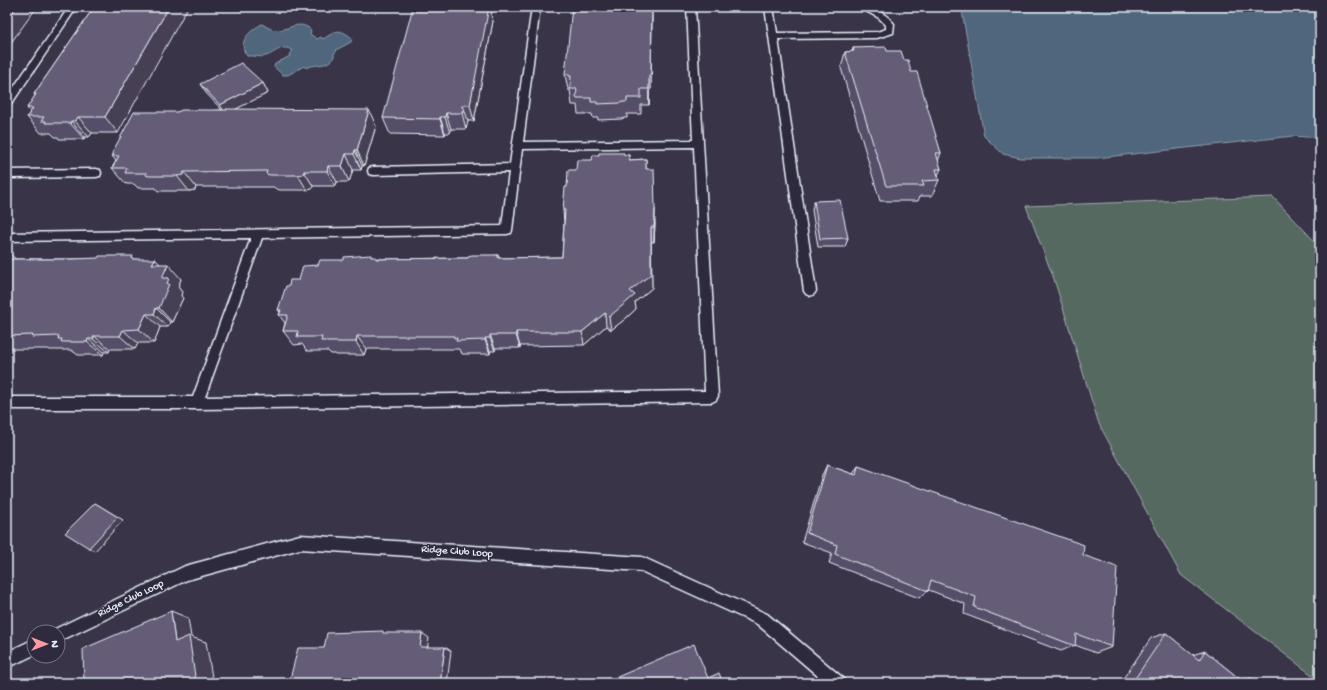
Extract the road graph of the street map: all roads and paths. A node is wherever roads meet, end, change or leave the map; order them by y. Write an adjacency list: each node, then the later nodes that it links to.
1 (73, 7): 7 (lane)
2 (536, 7): 9 (lane)
3 (691, 7): 8 (lane)
4 (769, 7): 6 (lane)
5 (862, 7): 6 (lane)
6 (773, 36): 16 (lane)
7 (7, 104)
8 (698, 143): 9 (lane); 18 (lane)
9 (518, 146): 10 (lane)
10 (515, 168): 11 (lane); 14 (lane)
11 (373, 171)
12 (96, 172): 13 (lane)
13 (7, 174)
14 (258, 233): 15 (lane); 18 (lane)
15 (7, 237)
16 (810, 291)
17 (7, 403): 18 (lane)
18 (197, 403)
19 (66, 631): 22 (lane, Ridge Club Loop)
20 (26, 650): 21 (lane)
21 (7, 660)
22 (838, 683)

